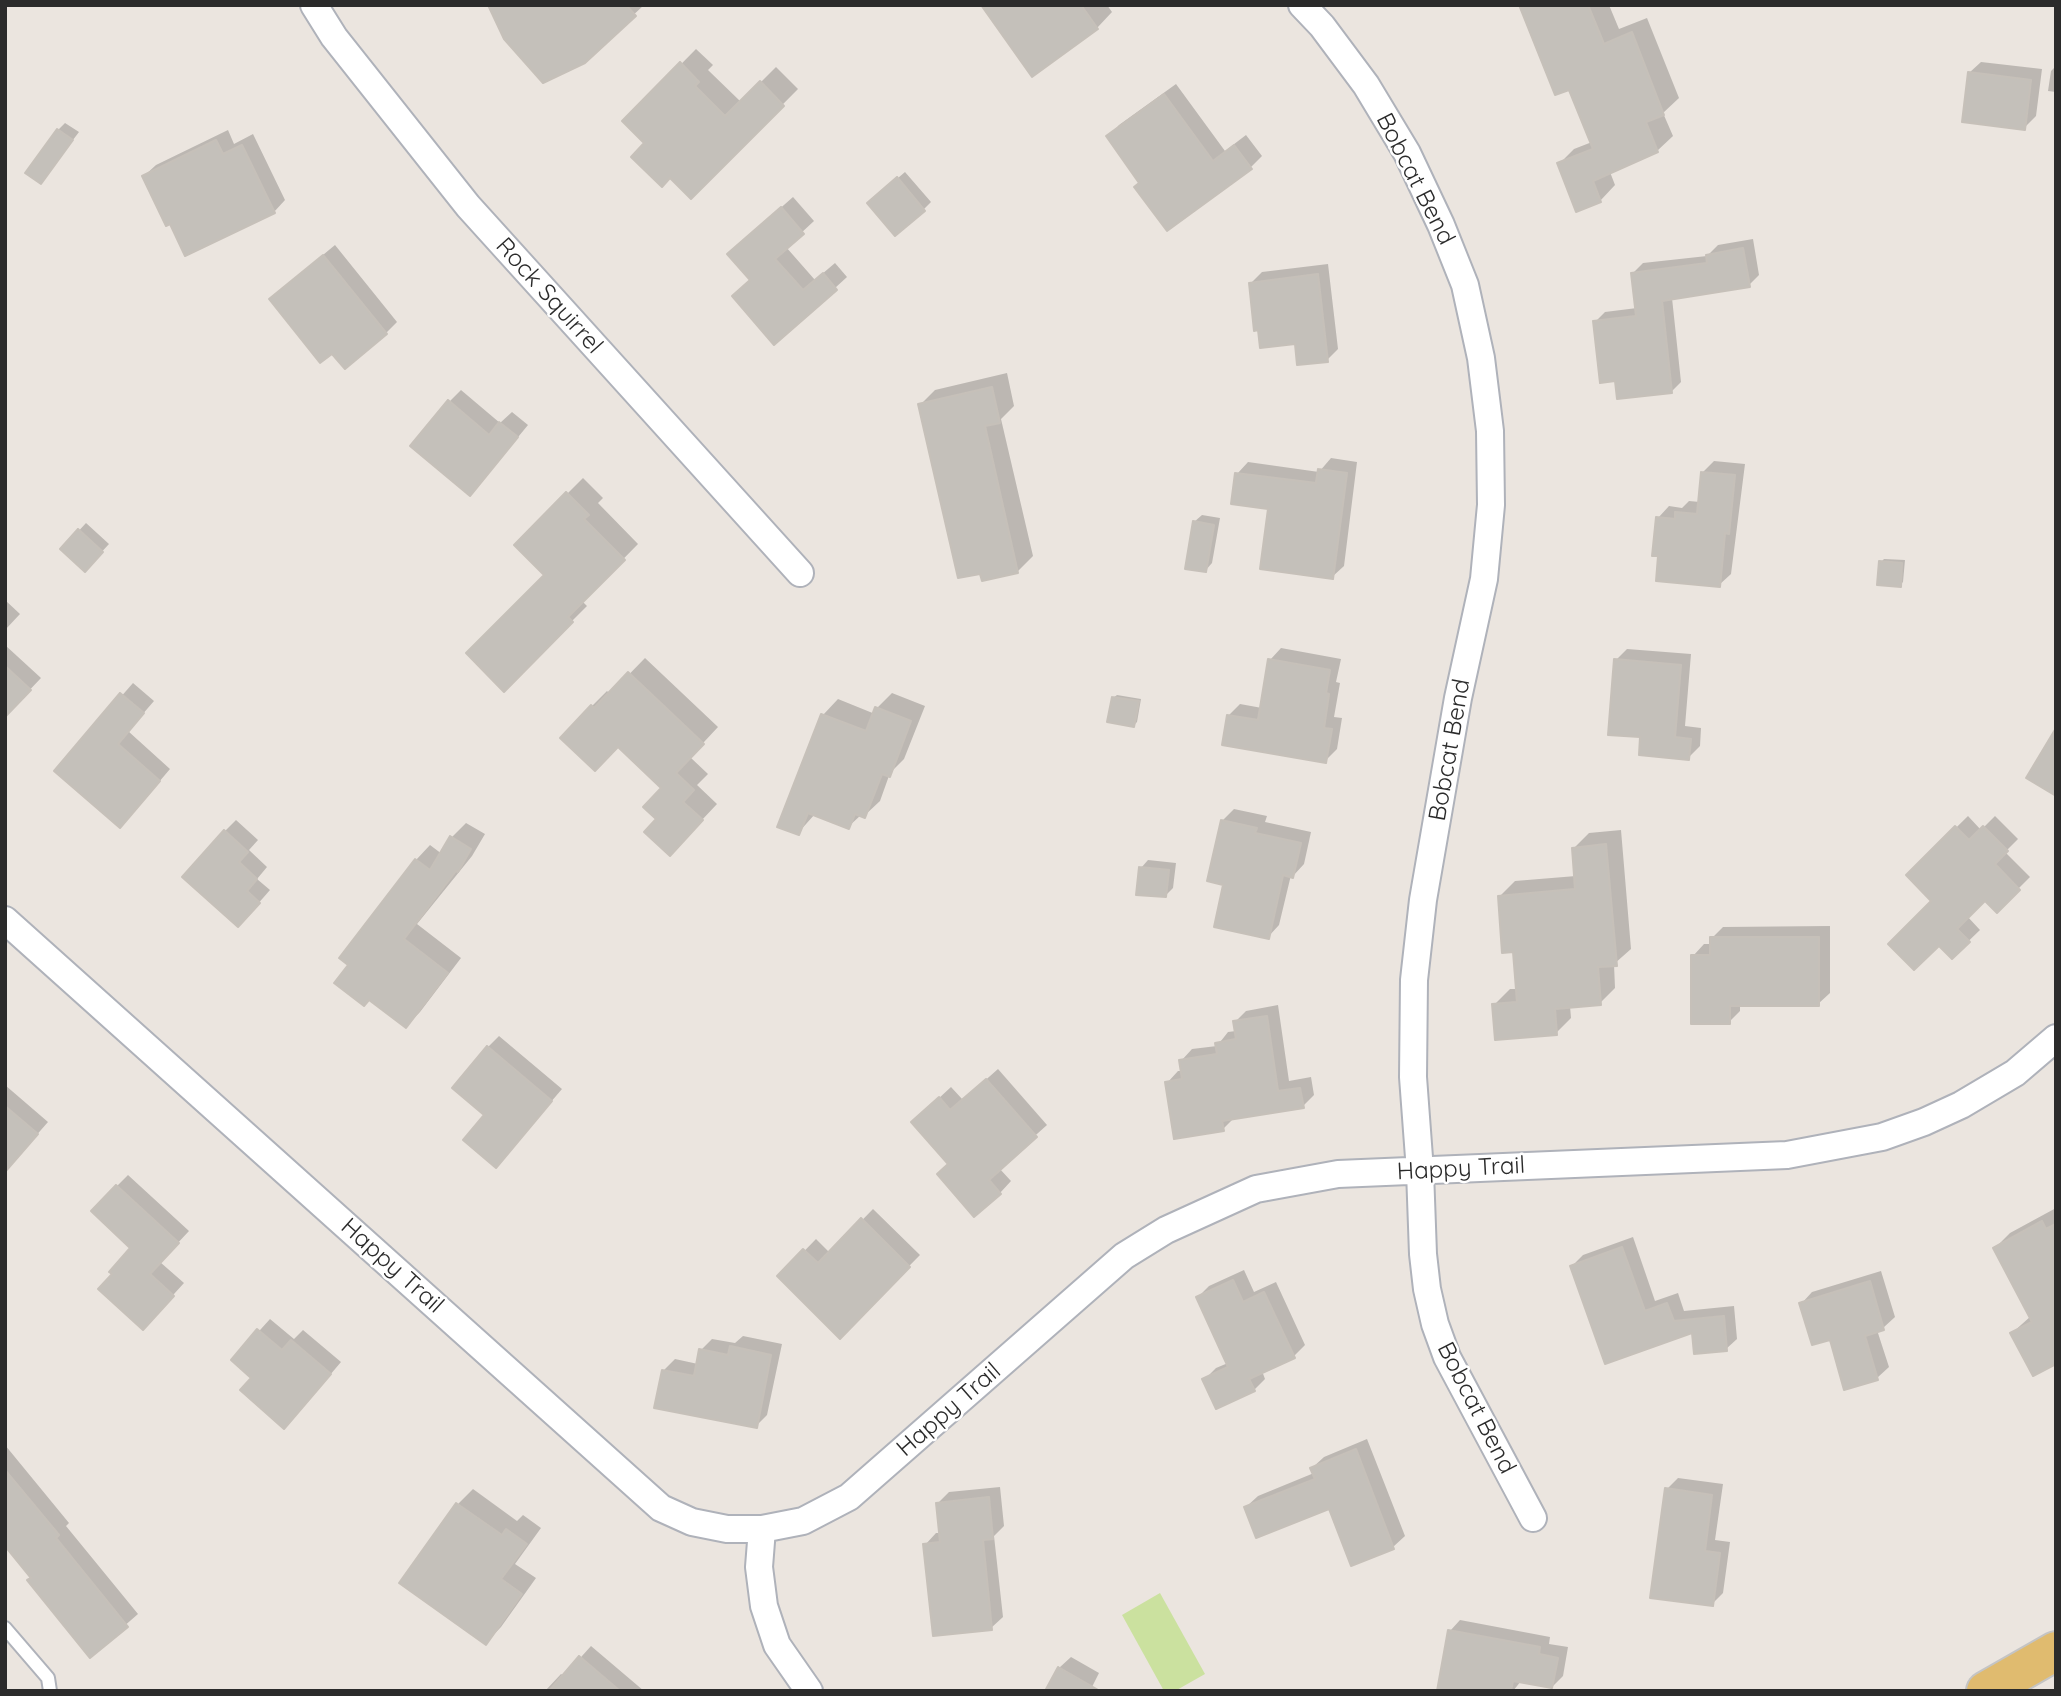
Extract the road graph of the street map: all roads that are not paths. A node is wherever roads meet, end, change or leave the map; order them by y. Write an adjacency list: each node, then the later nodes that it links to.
1 (314, 5): 3 (street, Rock Squirrel)
2 (1302, 5): 6 (street, Bobcat Bend)
3 (800, 573)
4 (5, 920): 8 (street, Happy Trail)
5 (2056, 1038): 6 (street, Happy Trail)
6 (1420, 1171): 7 (street, Bobcat Bend); 8 (street, Happy Trail)
7 (1533, 1518)
8 (762, 1529): 12 (street)
9 (5, 1628): 11 (lane)
10 (2056, 1651): 13 (main road)
11 (50, 1691)
12 (809, 1691)
13 (1986, 1691)

